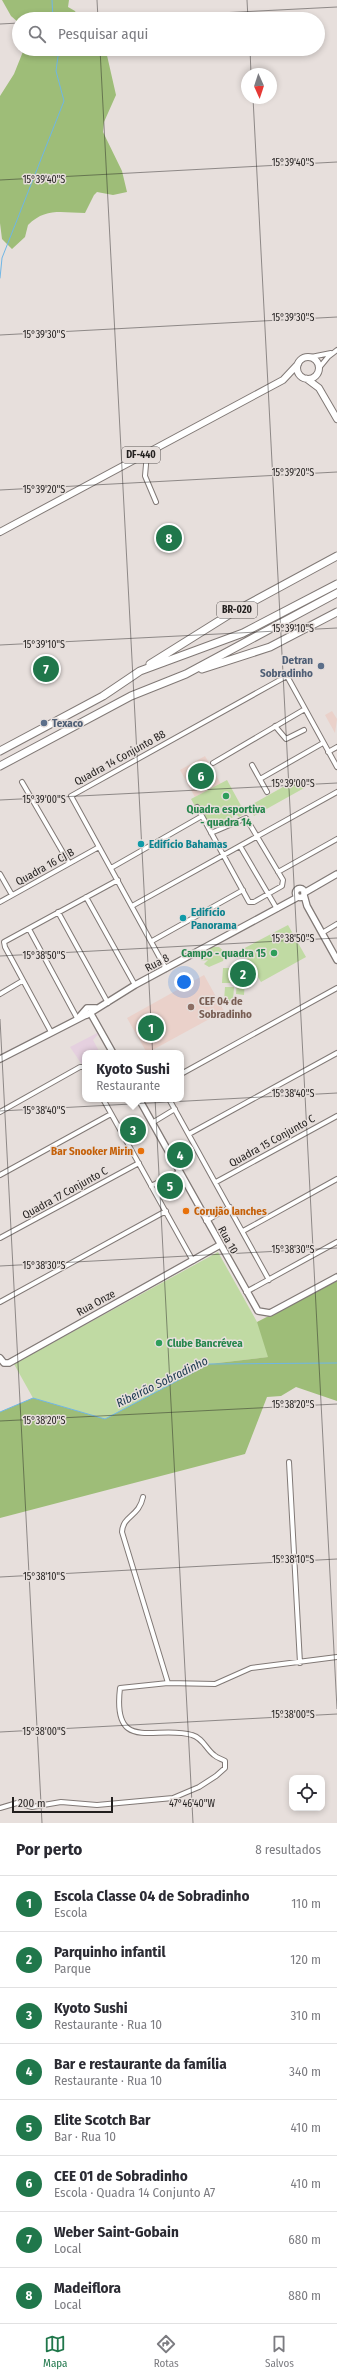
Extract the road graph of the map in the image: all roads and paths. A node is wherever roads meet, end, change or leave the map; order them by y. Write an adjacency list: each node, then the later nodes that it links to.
1 (337, 350): 2 (street, DF-440)
2 (332, 353): 3 (street, DF-440); 5 (street, DF-440)
3 (311, 357): 4 (main road, DF-440); 5 (main road)
4 (298, 364): 6 (main road); 7 (main road, DF-440)
5 (318, 371): 6 (main road, DF-440); 8 (main road)
6 (306, 378): 7 (main road, DF-440); 8 (main road)
7 (283, 380): 10 (main road, DF-440)
8 (319, 388): 9 (main road)
9 (337, 418)
10 (147, 452): 11 (street); 12 (main road, DF-440)
11 (156, 502)
12 (0, 532)
13 (337, 556): 17 (highway, BR-020)
14 (337, 584): 17 (highway, BR-020)
15 (337, 593): 18 (highway, BR-020)
16 (337, 612): 18 (highway, BR-020)
17 (140, 671): 24 (highway, BR-020)
18 (186, 674): 28 (highway, BR-020)
19 (304, 709): 20 (street); 22 (street); 40 (street, Quadra 14 Conjunto B8)
20 (275, 726): 21 (street); 26 (street)
21 (304, 730)
22 (324, 743): 25 (street); 30 (street)
23 (337, 747): 25 (street)
24 (0, 751)
25 (328, 752): 29 (street)
26 (213, 763)
27 (252, 765): 30 (street)
28 (0, 766)
29 (337, 767)
30 (260, 779): 32 (street)
31 (22, 782): 42 (street)
32 (267, 792)
33 (337, 792): 37 (street)
34 (197, 807): 35 (street)
35 (202, 816): 36 (street); 43 (street)
36 (211, 833): 37 (street); 41 (street)
37 (258, 836): 39 (street); 44 (street)
38 (337, 839): 44 (street)
39 (240, 846): 41 (street); 49 (street)
40 (99, 847): 42 (street, Quadra 16 CJ B); 43 (street)
41 (223, 854): 48 (street); 54 (street)
42 (69, 863): 51 (street, Quadra 16 CJ B)
43 (111, 868): 47 (street)
44 (278, 872): 49 (street)
45 (0, 874): 51 (street)
46 (337, 874): 50 (street)
47 (118, 880): 52 (street); 54 (street)
48 (243, 890): 49 (street); 60 (street)
49 (268, 894): 55 (street)
50 (300, 894): 55 (street, Rua 8); 59 (street)
51 (12, 895): 53 (street, Quadra 16 CJ B)
52 (86, 897): 56 (street); 64 (street)
53 (0, 902)
54 (132, 906): 60 (street)
55 (277, 909): 62 (street, Rua 8)
56 (58, 912): 58 (street); 67 (street)
57 (337, 924): 59 (street)
58 (29, 929): 63 (street); 69 (street)
59 (322, 933): 61 (street)
60 (152, 941): 62 (street)
61 (337, 960)
62 (166, 969): 64 (street, Rua 8)
63 (22, 981): 66 (street); 70 (street)
64 (135, 985): 67 (street, Rua 8)
65 (337, 988): 75 (street)
66 (0, 994)
67 (108, 1003): 68 (street, Rua 8)
68 (88, 1012): 69 (street, Rua 8); 71 (street)
69 (78, 1017): 70 (street, Rua 8)
70 (51, 1032): 73 (street, Rua 8)
71 (111, 1050)
72 (337, 1053): 84 (street)
73 (0, 1060)
74 (82, 1067): 80 (street)
75 (184, 1072)
76 (105, 1102): 81 (street)
77 (141, 1102): 83 (street, Rua 10)
78 (171, 1102): 79 (street)
79 (175, 1109): 83 (street); 84 (street)
80 (0, 1112)
81 (111, 1114): 85 (street); 87 (street)
82 (337, 1116): 89 (street, Quadra 15 Conjunto C)
83 (152, 1123): 86 (street, Rua 10)
84 (189, 1134): 89 (street)
85 (139, 1162): 90 (street); 95 (street, Quadra 17 Conjunto C)
86 (179, 1172): 90 (street); 93 (street, Rua 10)
87 (0, 1175)
88 (337, 1179): 94 (street)
89 (216, 1182): 91 (street)
90 (151, 1186): 92 (street)
91 (230, 1207): 93 (street); 94 (street)
92 (166, 1211): 98 (street); 102 (street)
93 (206, 1220): 97 (street, Rua 10)
94 (243, 1231): 100 (street)
95 (0, 1238)
96 (337, 1242): 100 (street)
97 (220, 1245): 98 (street, Rua Onze); 101 (street, Rua 10)
98 (193, 1261): 103 (street, Rua Onze)
99 (337, 1276): 101 (street, Rua 10)
100 (269, 1280): 101 (street)
101 (246, 1292)
102 (0, 1302)
103 (0, 1358)
104 (289, 1462): 107 (street)
105 (143, 1497): 108 (street)
106 (337, 1657): 107 (street)
107 (300, 1663): 108 (street)
108 (168, 1684): 109 (street)
109 (0, 1808)

